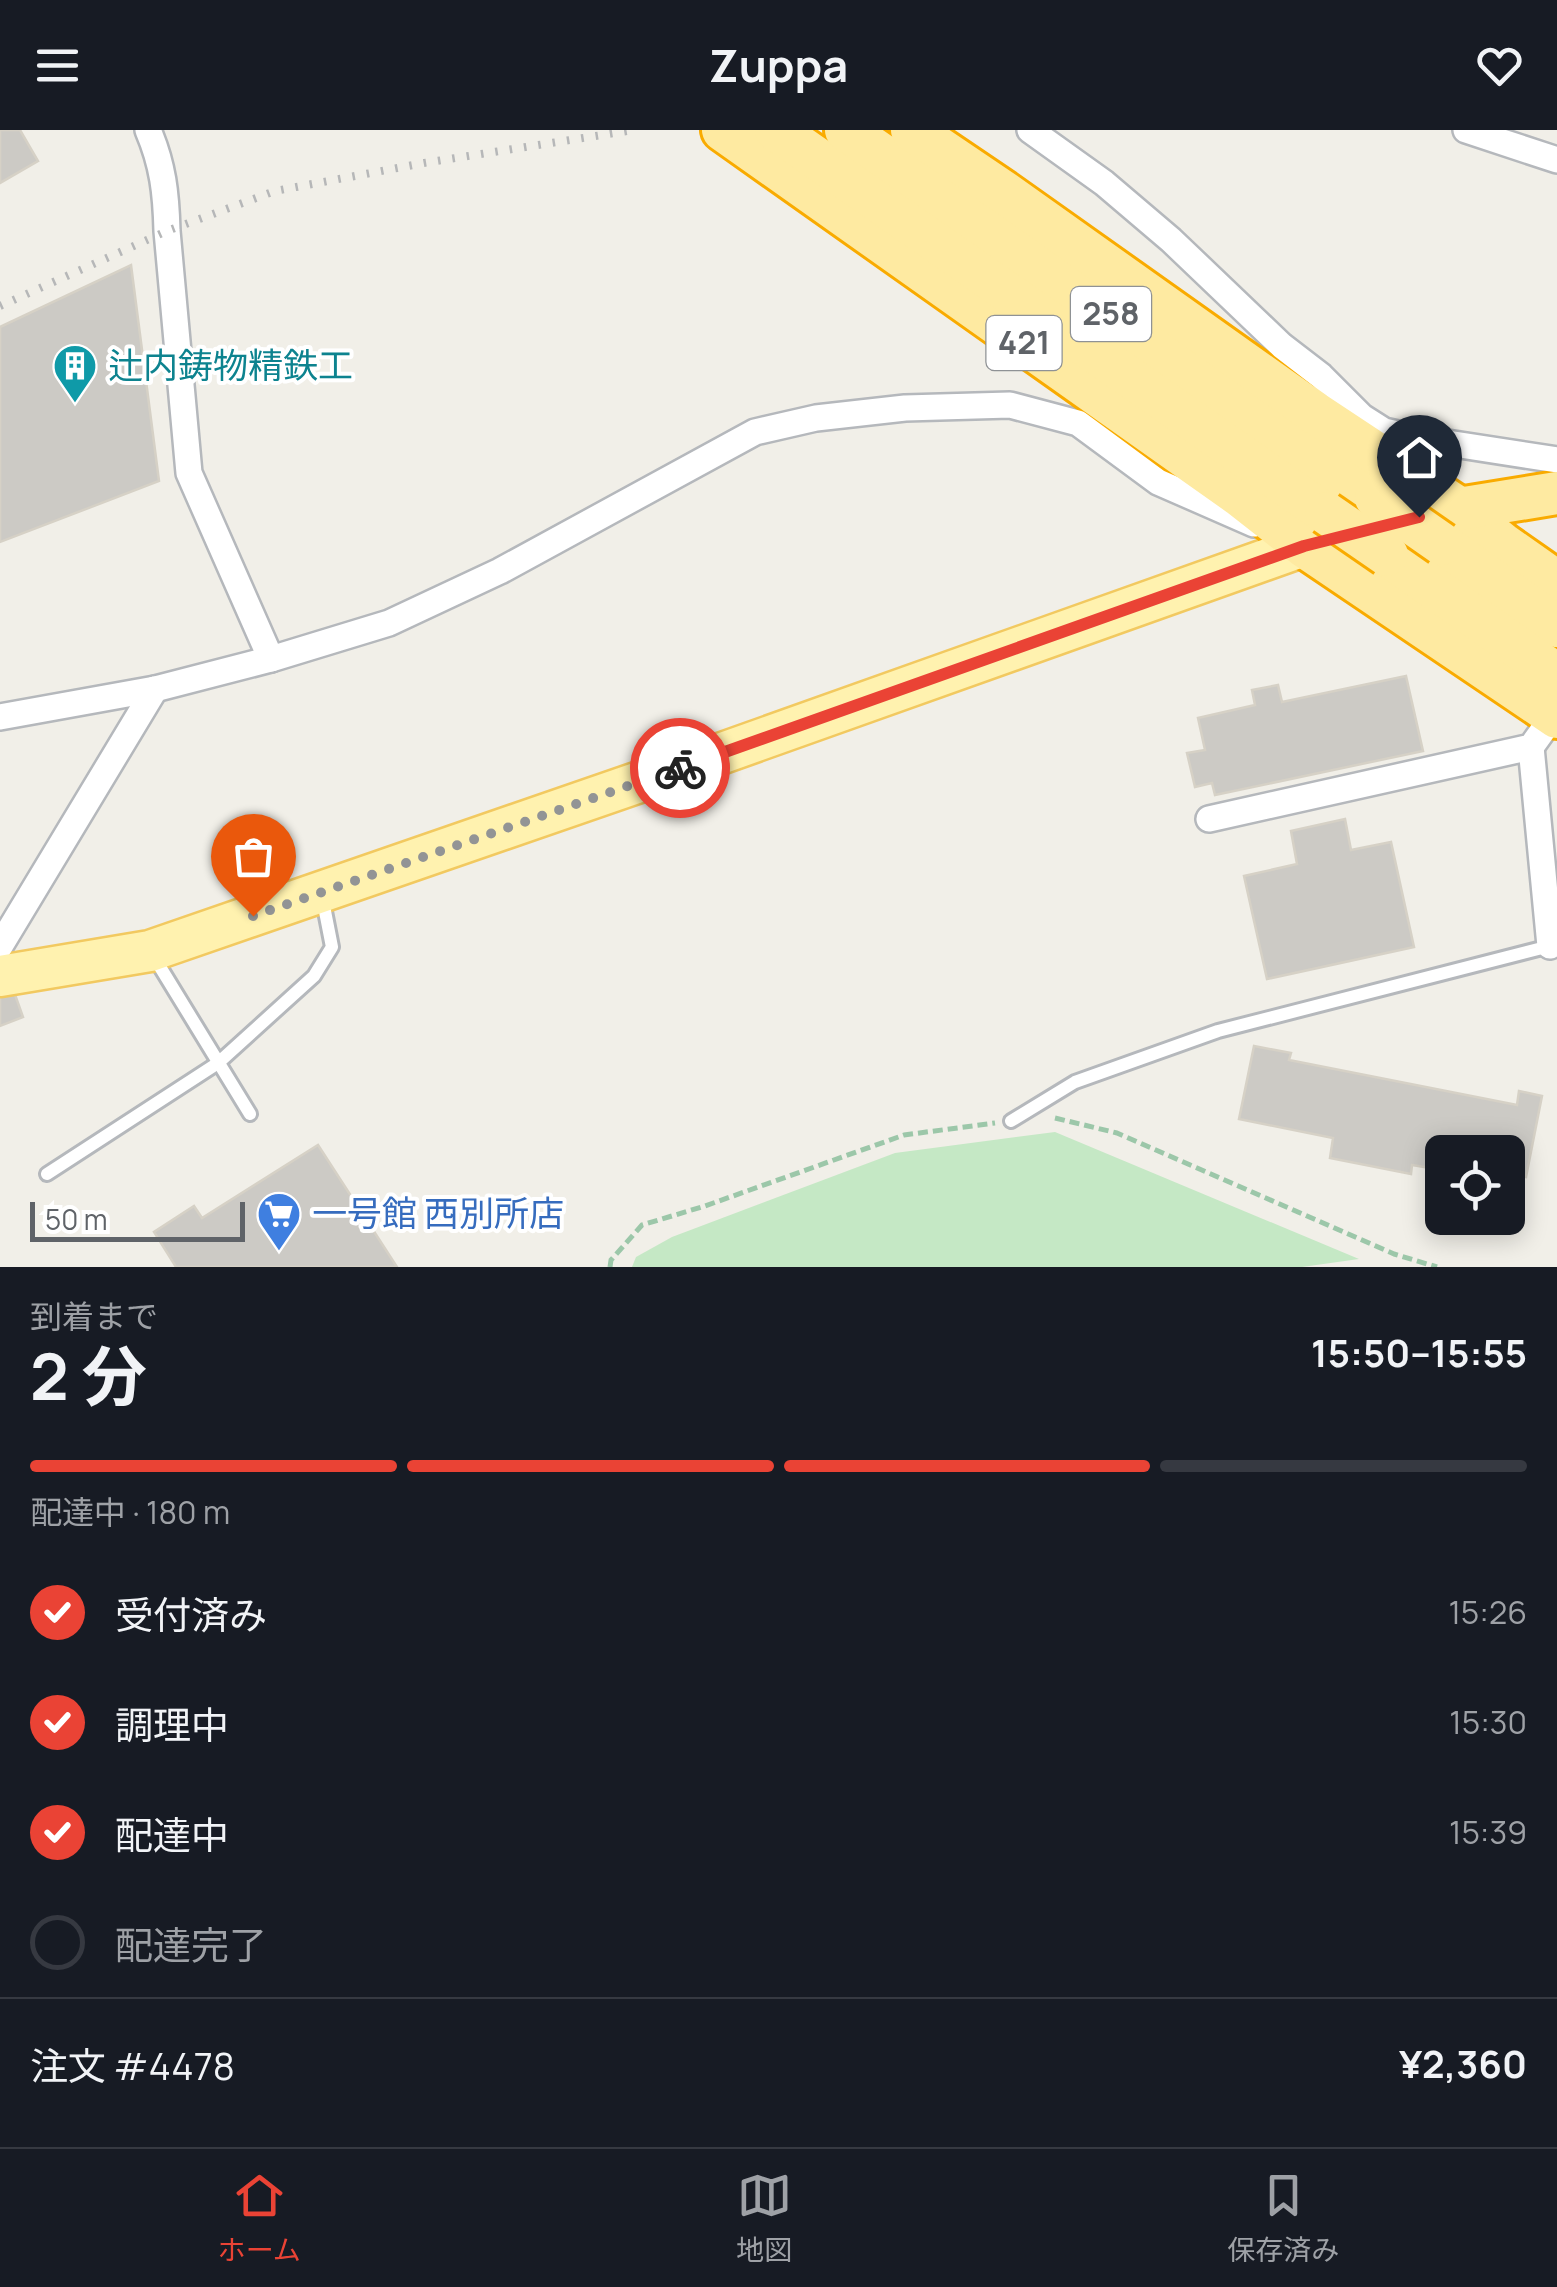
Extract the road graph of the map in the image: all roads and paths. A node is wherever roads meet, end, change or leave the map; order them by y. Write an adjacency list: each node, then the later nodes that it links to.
1 (148, 130): 15 (street)
2 (846, 130): 11 (highway, 258, bridge)
3 (912, 130): 11 (highway)
4 (1030, 130): 9 (street)
5 (1466, 130): 7 (street)
6 (756, 135): 12 (highway, 258)
7 (1522, 138): 8 (street)
8 (1557, 160)
9 (1557, 460)
10 (1557, 493): 11 (highway)
11 (1450, 526): 12 (highway); 13 (highway); 14 (highway, 258)
12 (1315, 530): 15 (street); 17 (highway); 17 (highway, 258, bridge); 20 (main road)
13 (1557, 582)
14 (1557, 626)
15 (271, 660): 16 (street)
16 (155, 689): 18 (street); 21 (street)
17 (1550, 713): 19 (street); 22 (street)
18 (0, 716)
19 (1208, 819)
20 (322, 894): 23 (main road); 25 (lane)
21 (0, 946)
22 (1550, 946): 27 (lane)
23 (150, 951): 24 (main road); 25 (lane)
24 (0, 976)
25 (218, 1063): 26 (lane); 28 (lane)
26 (250, 1114)
27 (1011, 1121): 29 (path); 30 (path)
28 (47, 1174)
29 (610, 1267)
30 (1436, 1267)

